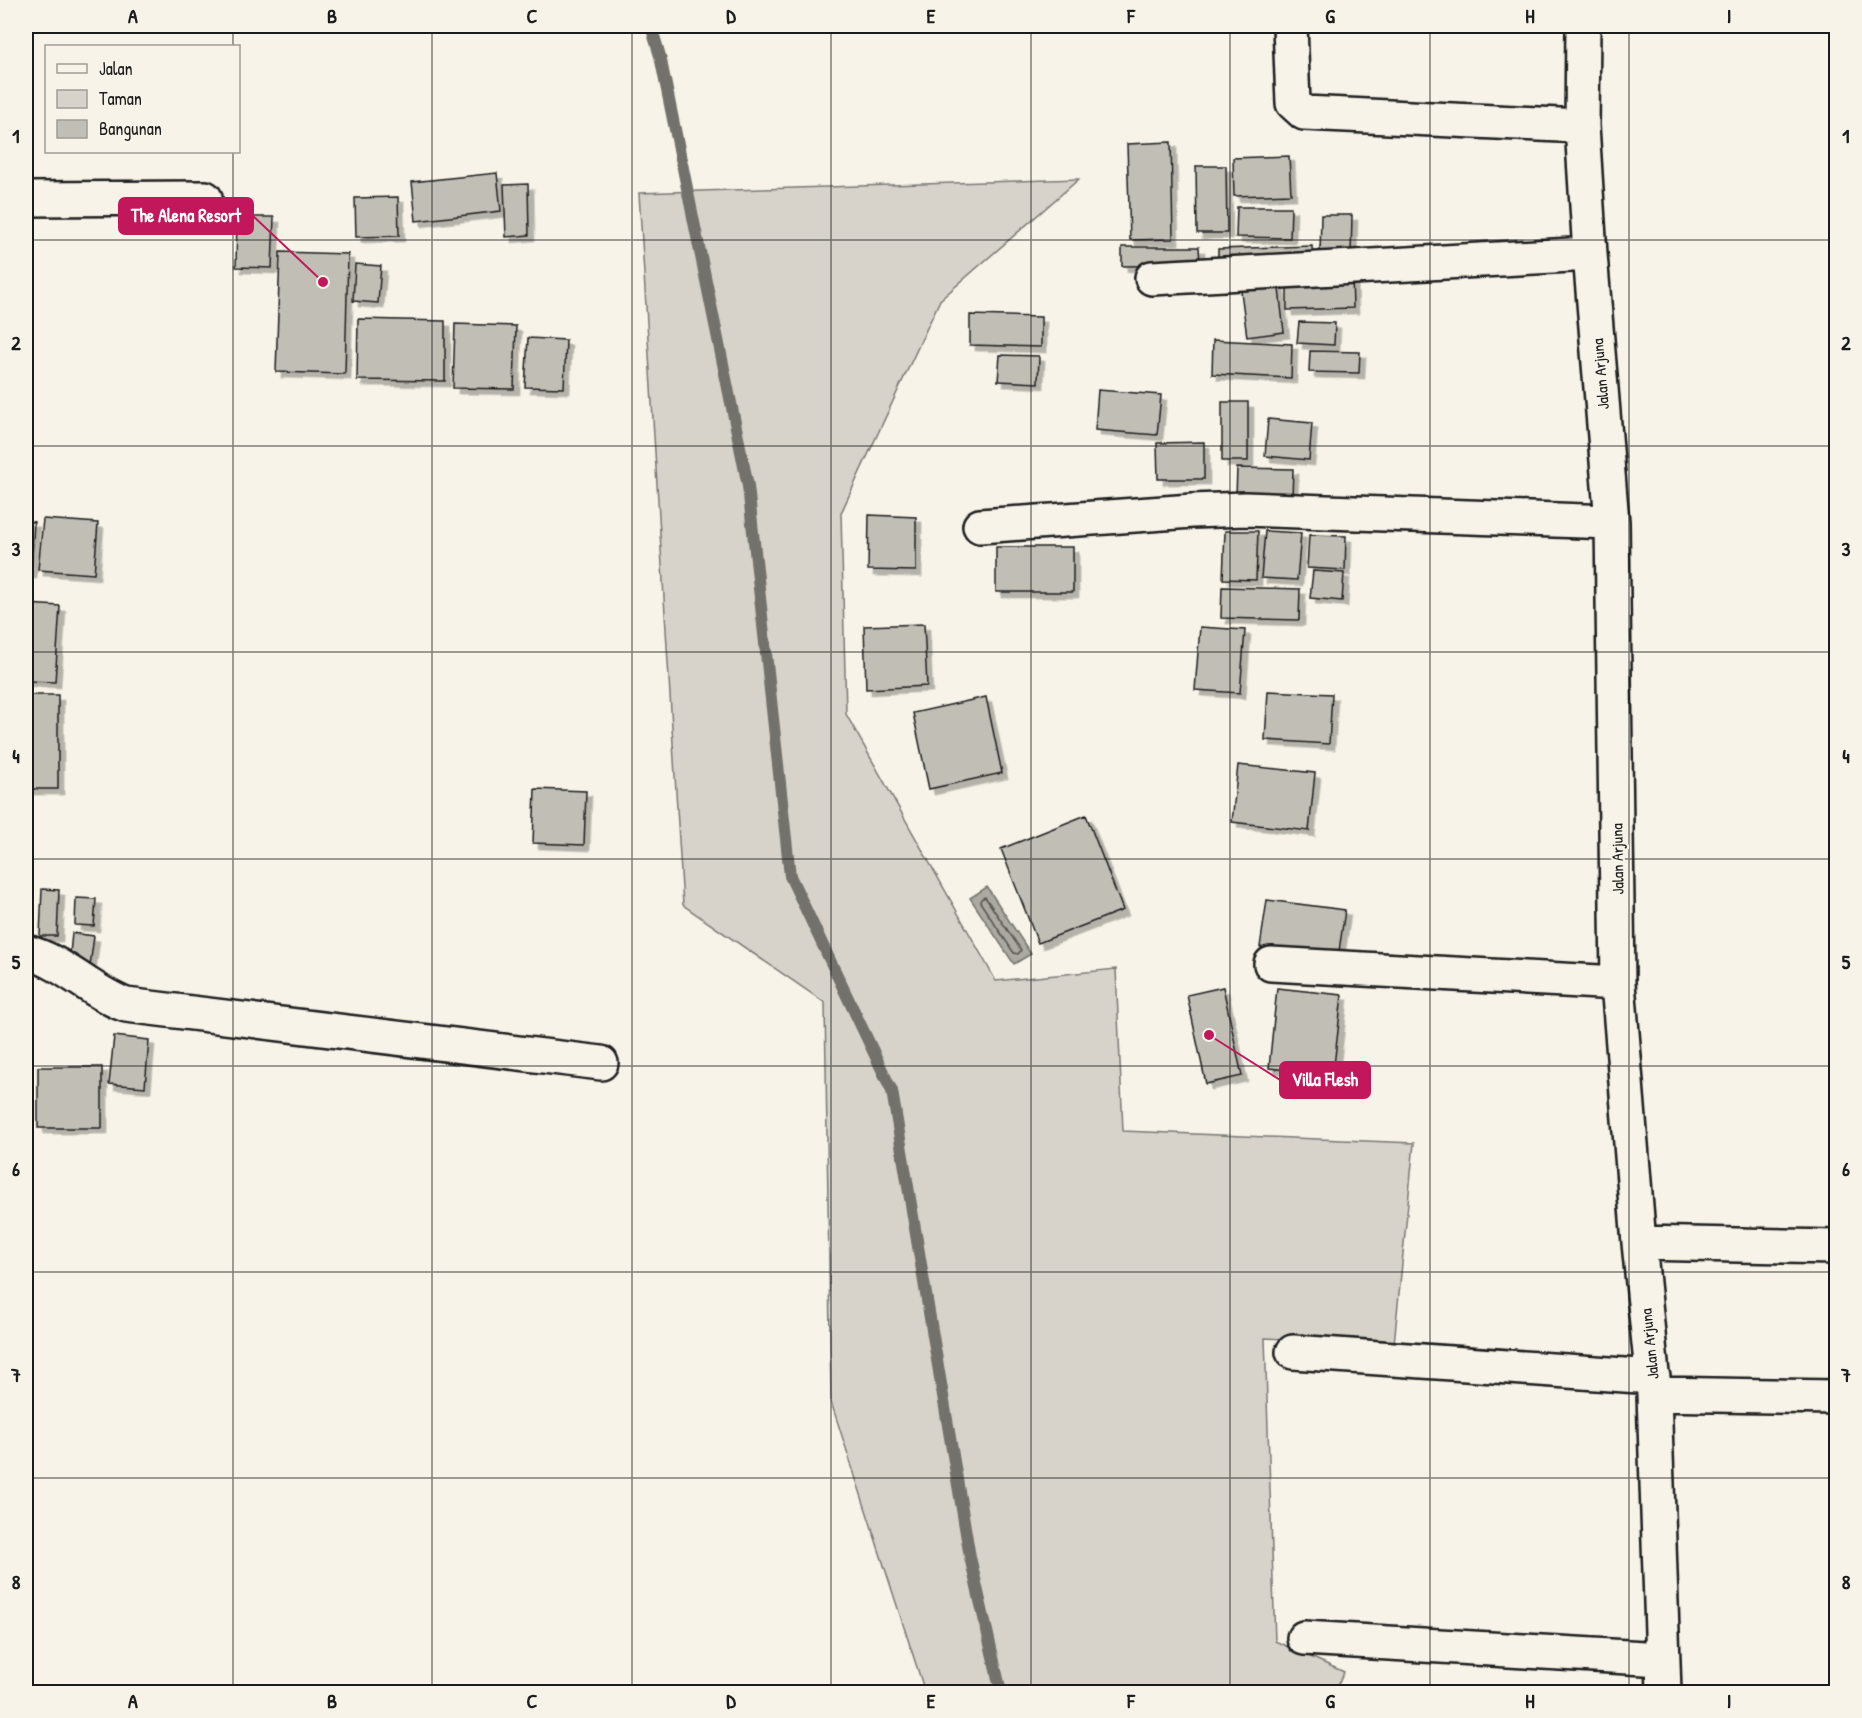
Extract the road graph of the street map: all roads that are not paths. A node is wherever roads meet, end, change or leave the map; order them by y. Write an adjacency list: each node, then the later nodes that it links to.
1 (1290, 26): 3 (street)
2 (1583, 26): 3 (street, Jalan Arjuna)
3 (1582, 126): 6 (street, Jalan Arjuna)
4 (205, 198): 5 (street)
5 (26, 199)
6 (1590, 254): 7 (street); 8 (street, Jalan Arjuna)
7 (1152, 278)
8 (1612, 522): 9 (street); 12 (street, Jalan Arjuna)
9 (981, 526)
10 (26, 952): 13 (street)
11 (1271, 964): 12 (street)
12 (1618, 983): 14 (street, Jalan Arjuna)
13 (601, 1063)
14 (1639, 1244): 15 (street); 17 (street, Jalan Arjuna)
15 (1836, 1247)
16 (1293, 1352): 17 (street)
17 (1653, 1386): 18 (street); 20 (street, Jalan Arjuna)
18 (1836, 1397)
19 (1304, 1638): 20 (street)
20 (1662, 1659): 21 (street, Jalan Arjuna)
21 (1664, 1692)

